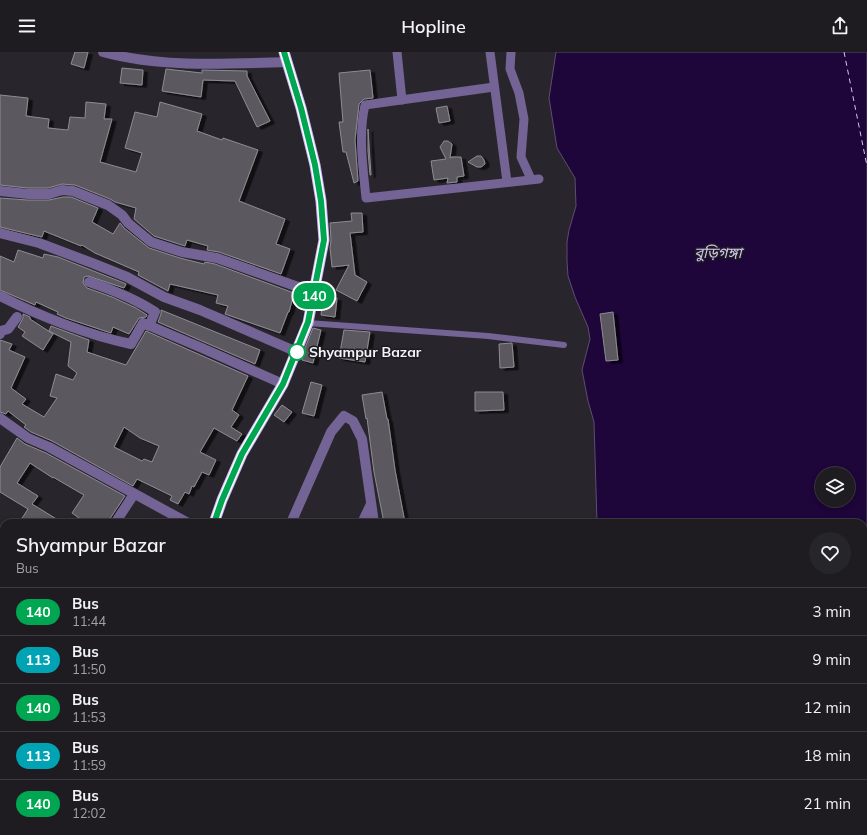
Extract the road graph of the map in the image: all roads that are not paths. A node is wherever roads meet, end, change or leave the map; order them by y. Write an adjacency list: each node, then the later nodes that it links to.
1 (103, 52): 5 (street)
2 (397, 52): 7 (street)
3 (490, 52): 6 (street)
4 (511, 52): 8 (street)
5 (285, 57): 12 (highway)
6 (494, 87): 7 (street); 8 (street)
7 (402, 100): 8 (street)
8 (507, 182)
9 (0, 191): 12 (street)
10 (0, 232): 19 (street)
11 (89, 282): 16 (street)
12 (314, 293): 15 (highway)
13 (0, 296): 16 (street)
14 (17, 317): 17 (street)
15 (308, 322): 18 (lane); 19 (highway)
16 (149, 326): 20 (street)
17 (0, 332)
18 (564, 345)
19 (297, 352): 20 (highway)
20 (283, 384): 26 (highway)
21 (0, 418): 22 (street)
22 (134, 494): 24 (street); 25 (street)
23 (371, 504): 27 (street); 28 (street); 29 (street)
24 (118, 519)
25 (181, 519)
26 (215, 519)
27 (293, 519)
28 (364, 519)
29 (373, 519)

